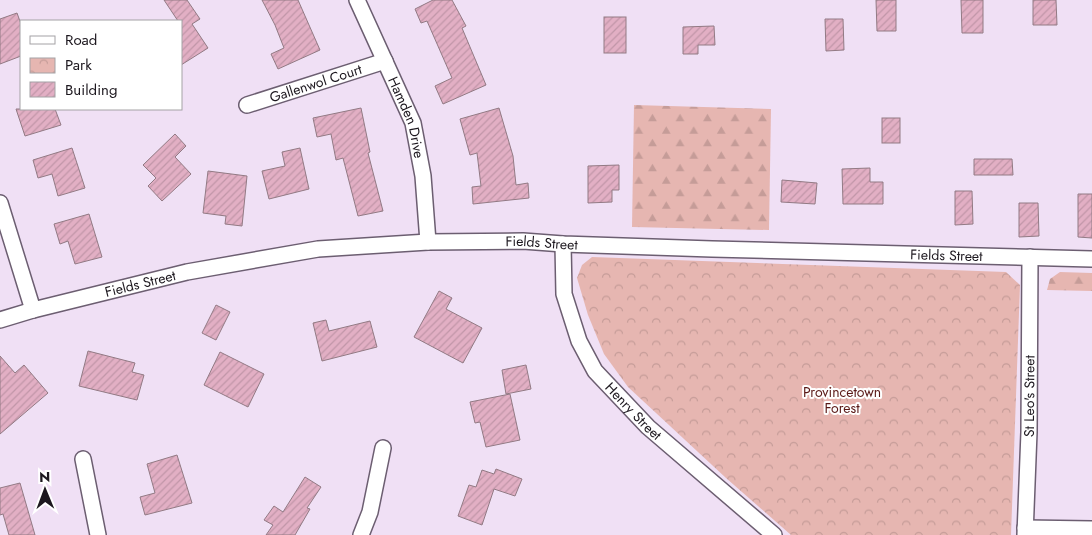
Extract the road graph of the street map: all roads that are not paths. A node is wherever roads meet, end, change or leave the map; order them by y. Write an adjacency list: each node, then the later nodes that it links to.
1 (357, 0): 2 (street, Hamden Drive)
2 (385, 61): 3 (street, Gallenwol Court); 5 (street, Hamden Drive)
3 (247, 105)
4 (0, 203): 9 (street)
5 (428, 242): 6 (street, Fields Street); 9 (street, Fields Street)
6 (563, 244): 7 (street, Fields Street); 17 (street, Henry Street)
7 (1030, 257): 8 (street, Fields Street); 14 (street, St Leo's Street)
8 (1092, 259)
9 (33, 310): 10 (street, Fields Street)
10 (0, 320)
11 (383, 448): 16 (street)
12 (83, 458): 15 (street)
13 (1092, 529): 14 (street)
14 (1025, 531)
15 (98, 535)
16 (362, 535)
17 (774, 535)

